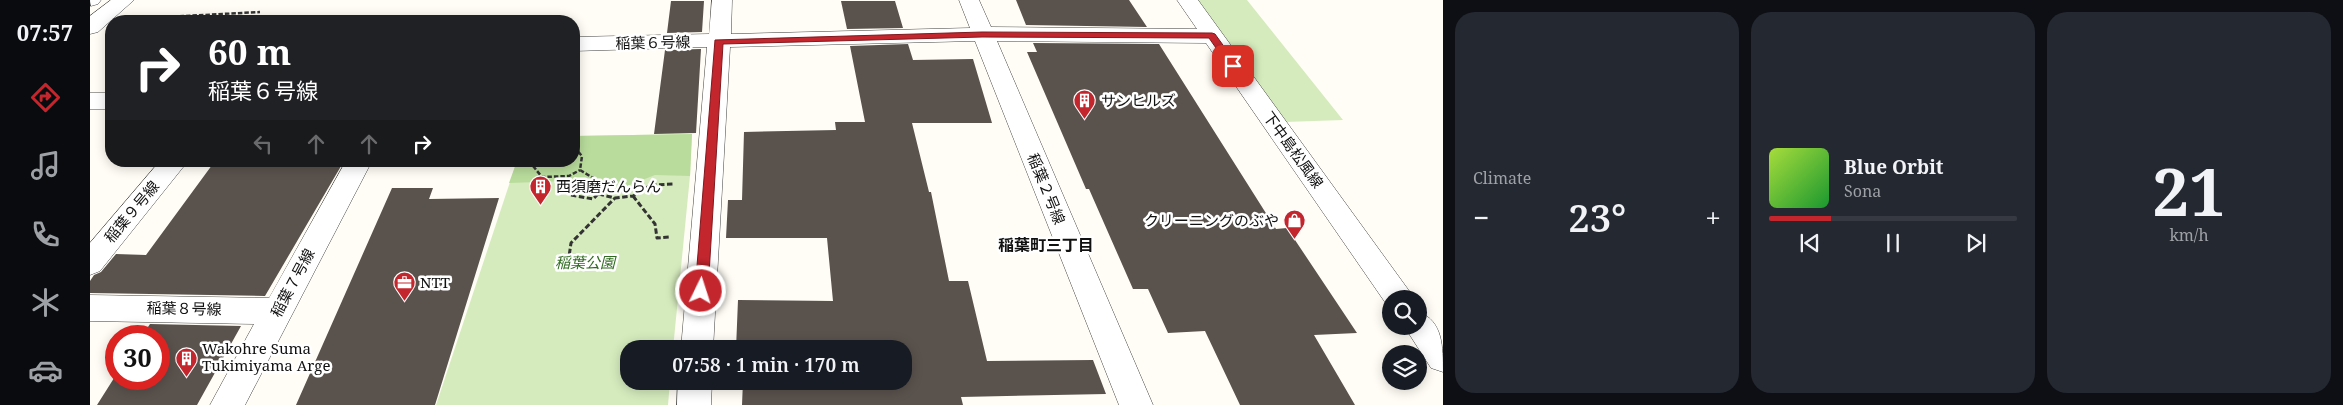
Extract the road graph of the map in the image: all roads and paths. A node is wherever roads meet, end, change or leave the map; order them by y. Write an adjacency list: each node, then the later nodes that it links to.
1 (124, 0): 6 (street)
2 (722, 0): 12 (street)
3 (969, 0): 10 (street, 稲葉２号線)
4 (1187, 0): 11 (street, 下中島松風線)
5 (260, 12): 8 (path)
6 (105, 15)
7 (105, 15): 9 (street)
8 (209, 15)
9 (90, 27)
10 (982, 34): 11 (street, 稲葉６号線); 12 (street, 稲葉６号線); 38 (street, 稲葉２号線)
11 (1212, 36): 29 (street, 下中島松風線)
12 (718, 42): 13 (street, 稲葉６号線); 33 (street)
13 (580, 44)
14 (90, 101): 15 (street)
15 (105, 101)
16 (580, 154): 20 (path)
17 (169, 167): 27 (street, 稲葉９号線)
18 (356, 167): 31 (street, 稲葉７号線)
19 (534, 167): 20 (path)
20 (580, 170): 22 (path)
21 (678, 184): 24 (path)
22 (598, 194): 23 (path); 25 (path)
23 (571, 195)
24 (633, 196): 25 (path); 26 (path)
25 (615, 198): 28 (path)
26 (672, 237)
27 (90, 263)
28 (567, 270)
29 (1394, 290)
30 (90, 308): 31 (street, 稲葉８号線)
31 (279, 311): 36 (street, 稲葉７号線)
32 (1426, 335): 34 (street)
33 (699, 340)
34 (1443, 358)
35 (695, 390): 37 (street)
36 (227, 405)
37 (694, 405)
38 (1136, 405)

